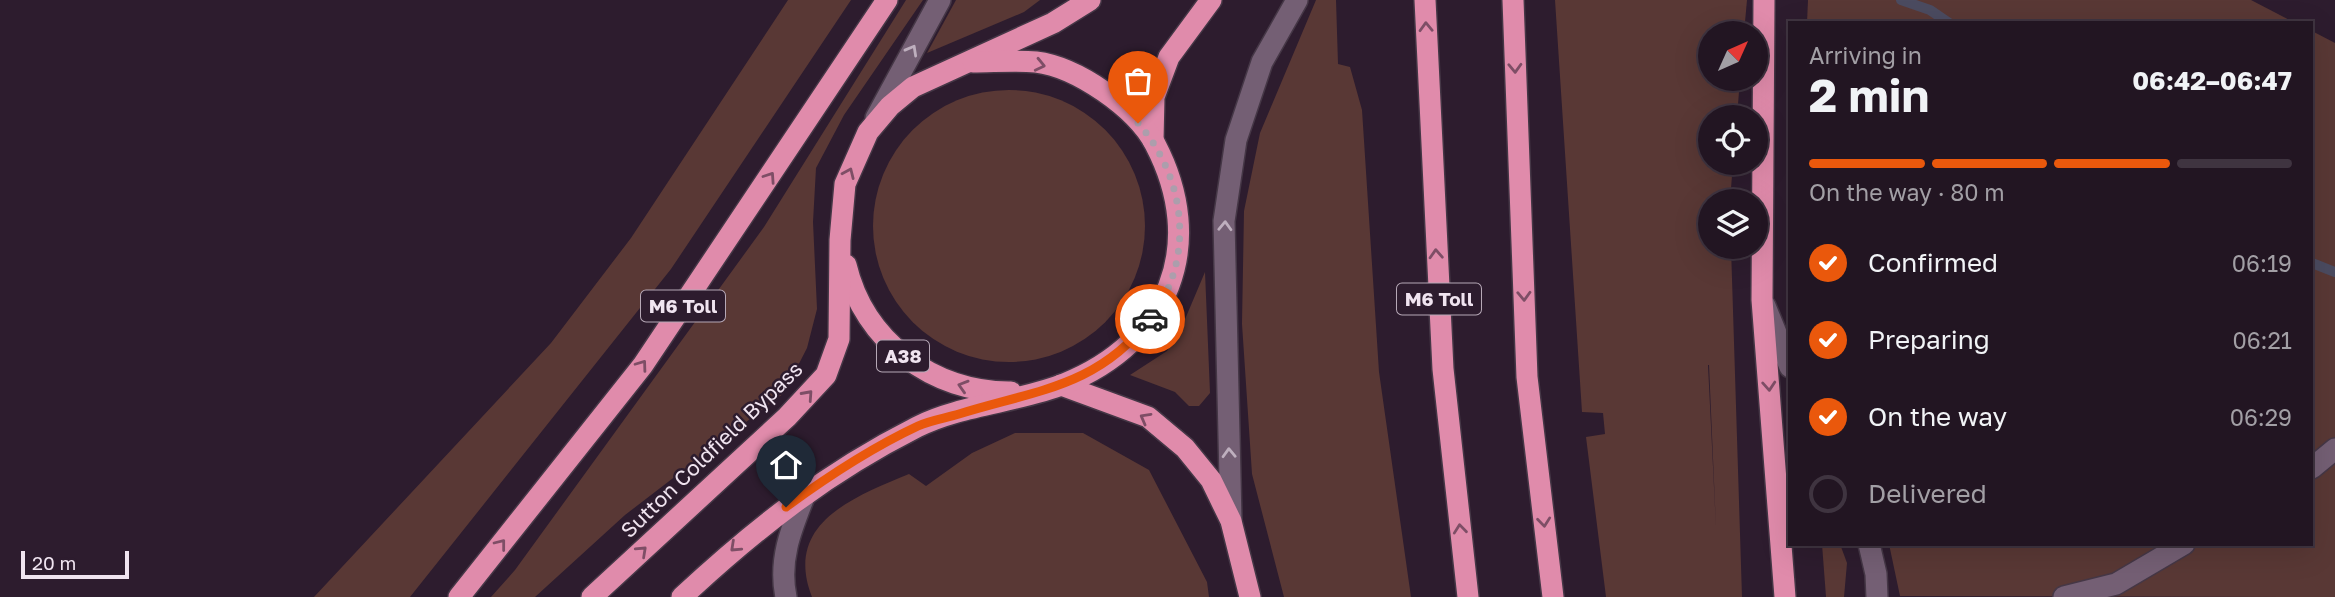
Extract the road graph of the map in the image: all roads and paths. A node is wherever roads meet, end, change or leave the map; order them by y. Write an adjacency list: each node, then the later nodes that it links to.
1 (887, 0): 23 (highway, M6 Toll, one-way to 1)
2 (940, 0): 10 (lane, one-way to 2)
3 (1090, 0): 9 (highway, Sutton Coldfield Bypass / A38)
4 (1211, 0): 11 (highway, Sutton Coldfield Bypass / A38)
5 (1297, 0): 20 (lane, one-way to 5)
6 (1425, 0): 28 (highway, M6 Toll, one-way to 6)
7 (1513, 0): 29 (highway, one-way to 29)
8 (1764, 0): 13 (highway)
9 (973, 62): 10 (highway, Sutton Coldfield Bypass / A38); 11 (highway, Sutton Coldfield Bypass / A38, one-way to 11)
10 (868, 132): 12 (highway, Sutton Coldfield Bypass / A38, one-way to 10)
11 (1153, 139): 15 (highway, Sutton Coldfield Bypass / A38)
12 (840, 240): 16 (highway, Sutton Coldfield Bypass / A38, one-way to 12); 24 (highway, Sutton Coldfield Bypass / A38, one-way to 12)
13 (1762, 300): 14 (lane); 30 (highway, one-way to 30)
14 (1788, 362)
15 (1061, 385): 16 (highway, Sutton Coldfield Bypass / A38); 20 (highway, one-way to 15)
16 (1031, 392): 19 (highway, Sutton Coldfield Bypass / A38)
17 (2335, 449): 18 (lane)
18 (2313, 467)
19 (806, 492): 25 (highway, Sutton Coldfield Bypass / A38, one-way to 25); 26 (lane)
20 (1231, 521): 27 (highway)
21 (1869, 546): 31 (lane)
22 (2181, 546): 32 (lane)
23 (459, 597)
24 (592, 597)
25 (682, 597)
26 (786, 597)
27 (1250, 597)
28 (1468, 597)
29 (1553, 597)
30 (1785, 597)
31 (1877, 597)
32 (2064, 597)

